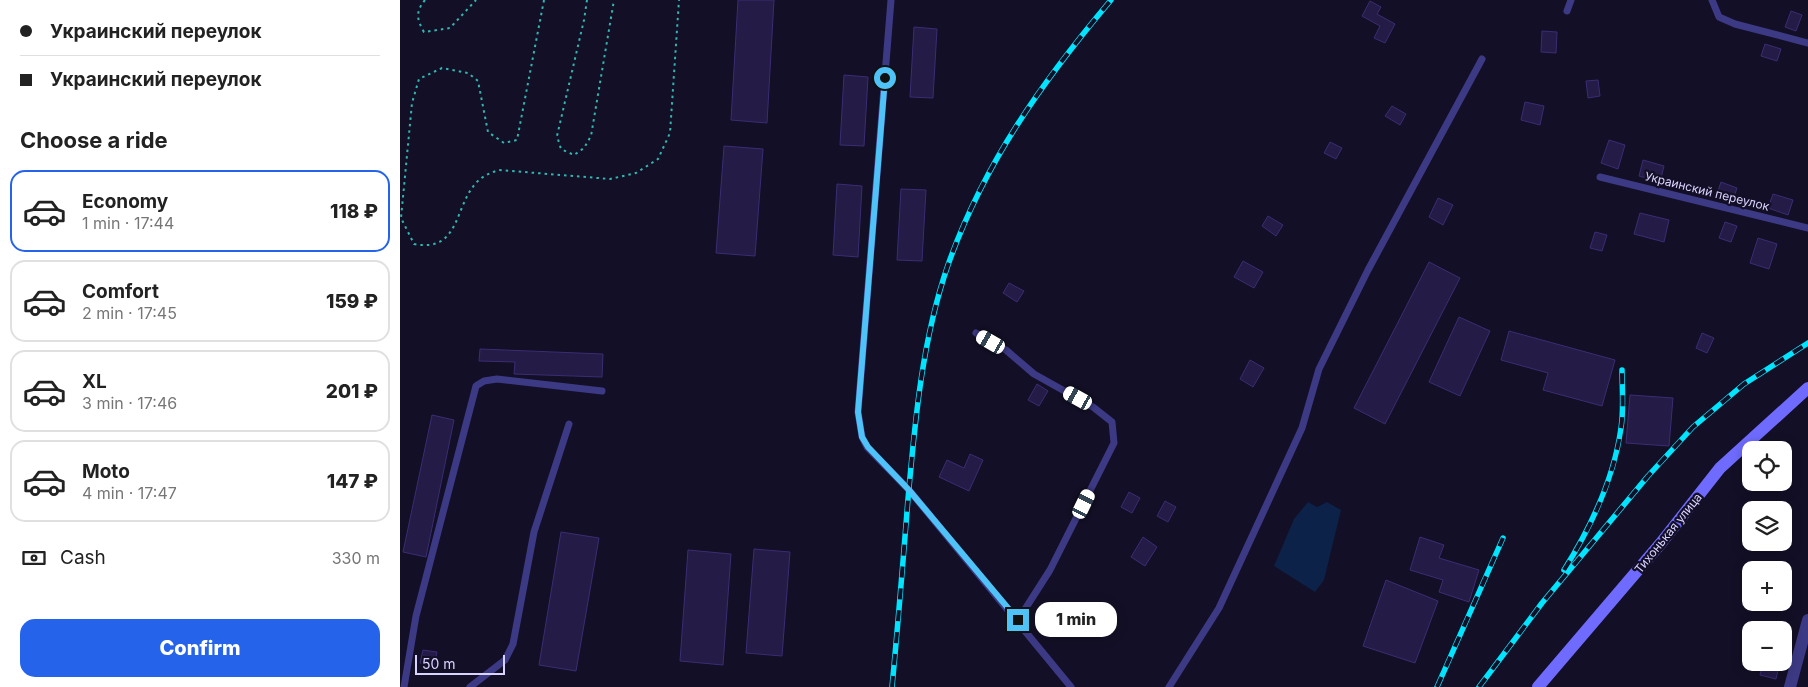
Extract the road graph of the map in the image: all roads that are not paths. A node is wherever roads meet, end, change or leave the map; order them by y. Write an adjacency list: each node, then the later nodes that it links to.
1 (891, 0): 13 (lane)
2 (1571, 0): 4 (lane)
3 (1712, 0): 5 (lane)
4 (1567, 11)
5 (1808, 43)
6 (1482, 59): 19 (lane)
7 (1600, 177): 8 (lane, Украинский переулок)
8 (1808, 228)
9 (976, 333): 13 (lane)
10 (1808, 388): 20 (street, Тихонькая улица)
11 (602, 392): 16 (lane)
12 (569, 424): 17 (lane)
13 (1018, 620): 18 (lane)
14 (1808, 620): 15 (street)
15 (1805, 647): 21 (street)
16 (404, 687)
17 (470, 687)
18 (1071, 687)
19 (1169, 687)
20 (1538, 687)
21 (1790, 687)

